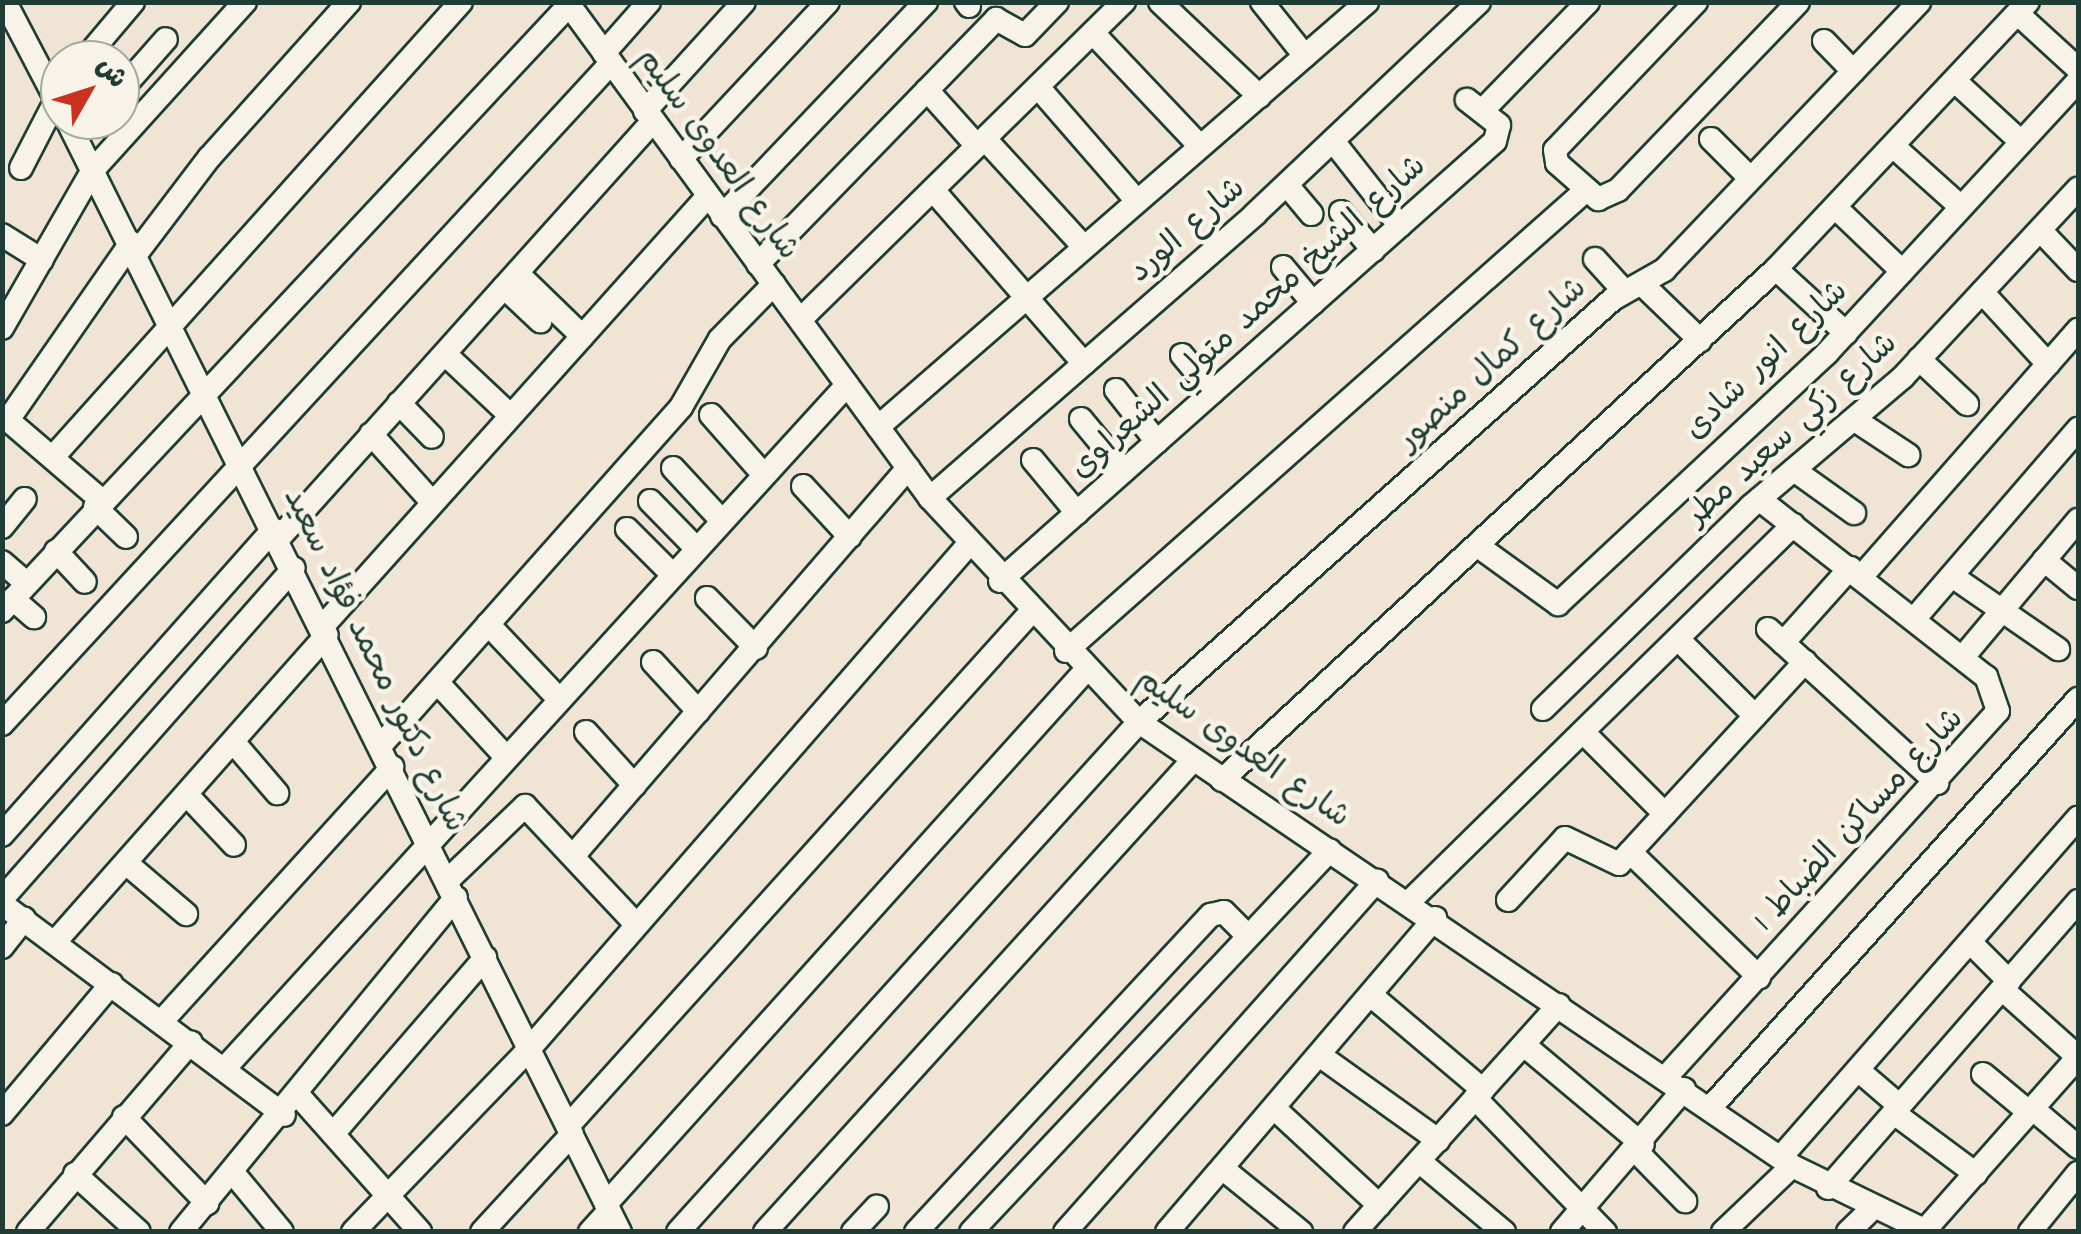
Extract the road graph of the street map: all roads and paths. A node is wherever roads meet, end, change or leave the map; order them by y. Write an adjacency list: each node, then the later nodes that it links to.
1 (4, 2): 28 (street, شارع دكتور محمد فؤاد سعيد)
2 (133, 2): 24 (street)
3 (245, 2): 48 (street)
4 (350, 2): 65 (street)
5 (461, 2): 82 (street)
6 (649, 2): 27 (street)
7 (744, 2): 37 (street)
8 (828, 2): 46 (street)
9 (926, 2): 60 (street)
10 (1058, 2): 35 (street)
11 (1124, 2): 22 (street)
12 (1160, 2): 36 (street)
13 (1262, 2): 26 (street)
14 (1367, 2): 26 (street)
15 (1479, 2): 41 (street, شارع الورد)
16 (1588, 2): 61 (street, شارع الشيخ محمد متولي الشعراوى)
17 (1696, 2): 53 (street)
18 (1798, 2): 53 (street)
19 (1918, 2): 31 (street, شارع كمال منصور)
20 (568, 4): 27 (street, شارع العدوى سليم); 94 (street)
21 (2023, 8): 30 (street); 33 (street)
22 (1093, 33): 34 (street); 44 (street)
23 (166, 38): 29 (street)
24 (101, 40)
25 (1824, 41): 31 (street)
26 (1305, 56): 36 (street)
27 (607, 58): 37 (street, شارع العدوى سليم); 112 (street)
28 (40, 68)
29 (140, 68)
30 (2078, 69)
31 (1853, 71): 49 (street, شارع كمال منصور)
32 (2078, 80): 43 (street, شارع انور شادى)
33 (1955, 81): 43 (street); 45 (street)
34 (1038, 87): 42 (street); 55 (street)
35 (927, 90): 42 (street); 69 (street)
36 (1259, 96): 44 (street)
37 (649, 116): 46 (street, شارع العدوى سليم); 74 (street)
38 (40, 140): 47 (street)
39 (78, 140): 48 (street, شارع دكتور محمد فؤاد سعيد)
40 (1711, 140): 49 (street)
41 (1334, 141): 50 (street, شارع الورد); 61 (street)
42 (981, 142): 52 (street); 64 (street)
43 (2021, 142): 57 (street, شارع انور شادى)
44 (1200, 146): 55 (street)
45 (1893, 146): 56 (street); 57 (street)
46 (681, 160): 54 (street, شارع العدوى سليم)
47 (21, 168)
48 (93, 170): 65 (street, شارع دكتور محمد فؤاد سعيد); 68 (street)
49 (1750, 178): 76 (street, شارع كمال منصور)
50 (1287, 185): 59 (street); 91 (street, شارع الورد)
51 (2078, 189): 62 (street, شارع زكي سعيد مطر)
52 (933, 190): 78 (street); 81 (street)
53 (1584, 191): 159 (street)
54 (708, 196): 60 (street, شارع العدوى سليم); 86 (street)
55 (1137, 201): 64 (street)
56 (1835, 207): 71 (street); 72 (street)
57 (1961, 207): 72 (street, شارع انور شادى)
58 (1341, 212): 66 (street)
59 (1311, 214)
60 (722, 216): 69 (street, شارع العدوى سليم)
61 (1400, 226): 66 (street, شارع الشيخ محمد متولي الشعراوى)
62 (2040, 230): 73 (street); 77 (street, شارع زكي سعيد مطر)
63 (2, 235): 68 (street)
64 (1084, 247): 78 (street)
65 (133, 248): 82 (street, شارع دكتور محمد فؤاد سعيد); 101 (street)
66 (1373, 250): 79 (street, شارع الشيخ محمد متولي الشعراوى)
67 (1594, 258): 76 (street)
68 (42, 260): 83 (street)
69 (758, 264): 75 (street, شارع العدوى سليم)
70 (1283, 267): 79 (street)
71 (1776, 269): 85 (street); 87 (street)
72 (1902, 270): 85 (street, شارع انور شادى)
73 (2078, 270)
74 (511, 280): 80 (street); 86 (street); 88 (street)
75 (774, 284): 81 (street, شارع العدوى سليم); 154 (street)
76 (1633, 288): 87 (street); 170 (street, شارع كمال منصور)
77 (1982, 292): 90 (street, شارع زكي سعيد مطر); 92 (street)
78 (1028, 296): 91 (street); 104 (street)
79 (1313, 304): 96 (street, شارع الشيخ محمد متولي الشعراوى)
80 (540, 320)
81 (801, 320): 93 (street, شارع العدوى سليم)
82 (170, 321): 94 (street, شارع دكتور محمد فؤاد سعيد); 110 (street)
83 (4, 324)
84 (2078, 330): 92 (street)
85 (1846, 333): 136 (street, شارع انور شادى)
86 (582, 336): 99 (street)
87 (1700, 340): 136 (street)
88 (445, 354): 97 (street); 99 (street)
89 (1182, 355): 96 (street)
90 (1919, 360): 98 (street); 103 (street, شارع زكي سعيد مطر)
91 (1084, 364): 119 (street, شارع الورد)
92 (2048, 364): 142 (street)
93 (847, 384): 104 (street, شارع العدوى سليم); 117 (street)
94 (203, 387): 112 (street, شارع دكتور محمد فؤاد سعيد); 124 (street)
95 (1116, 390): 108 (street)
96 (1212, 392): 108 (street, شارع الشيخ محمد متولي الشعراوى)
97 (399, 404): 105 (street); 106 (street)
98 (1966, 404)
99 (510, 415): 123 (street)
100 (711, 415): 117 (street)
101 (5, 417): 110 (street)
102 (1080, 419): 116 (street)
103 (1855, 420): 109 (street); 115 (street, شارع زكي سعيد مطر)
104 (878, 427): 114 (street, شارع العدوى سليم)
105 (371, 434): 123 (street); 132 (street)
106 (432, 438)
107 (2076, 438): 144 (street)
108 (1157, 442): 116 (street, شارع الشيخ محمد متولي الشعراوى)
109 (1908, 454)
110 (53, 457): 124 (street)
111 (1033, 460): 126 (street)
112 (241, 463): 132 (street, شارع دكتور محمد فؤاد سعيد); 171 (street)
113 (672, 468): 128 (street)
114 (908, 468): 119 (street, شارع العدوى سليم); 134 (street)
115 (1794, 470): 120 (street, شارع زكي سعيد مطر); 125 (street)
116 (1124, 471): 126 (street, شارع الشيخ محمد متولي الشعراوى)
117 (764, 475): 128 (street)
118 (803, 486): 134 (street)
119 (930, 498): 135 (street, شارع العدوى سليم)
120 (1759, 499): 129 (street, شارع مساكن الضباط 1); 167 (street, شارع زكي سعيد مطر)
121 (25, 500): 130 (street)
122 (650, 500): 137 (street)
123 (432, 502): 155 (street)
124 (98, 503): 133 (street); 138 (street)
125 (1854, 513)
126 (1076, 514): 145 (street, شارع الشيخ محمد متولي الشعراوى)
127 (2078, 520): 139 (street)
128 (722, 521): 137 (street)
129 (1793, 525): 142 (street, شارع مساكن الضباط 1); 156 (street)
130 (2, 527)
131 (627, 530): 143 (street)
132 (276, 533): 141 (street, شارع دكتور محمد فؤاد سعيد); 186 (street)
133 (126, 536)
134 (850, 538): 157 (street)
135 (969, 544): 145 (street, شارع العدوى سليم); 202 (street)
136 (1478, 546): 179 (street)
137 (697, 549): 143 (street)
138 (56, 551): 146 (street); 148 (street)
139 (2044, 560): 147 (street); 150 (street)
140 (2, 562): 148 (street)
141 (294, 568): 155 (street, شارع دكتور محمد فؤاد سعيد); 197 (street)
142 (1855, 572): 153 (street, شارع مساكن الضباط 1); 162 (street)
143 (672, 576): 165 (street)
144 (1952, 576): 150 (street); 153 (street)
145 (1000, 581): 151 (street, شارع العدوى سليم)
146 (85, 582)
147 (2078, 588)
148 (14, 598): 152 (street)
149 (707, 598): 157 (street)
150 (2002, 611): 158 (street); 160 (street)
151 (1031, 612): 159 (street, شارع العدوى سليم); 231 (street)
152 (34, 617)
153 (1915, 618): 160 (street, شارع مساكن الضباط 1)
154 (488, 624): 164 (street); 165 (street)
155 (325, 630): 174 (street); 175 (street, شارع دكتور محمد فؤاد سعيد)
156 (1678, 639): 169 (street); 173 (street)
157 (756, 648): 168 (street)
158 (2058, 649)
159 (1066, 651): 163 (street, شارع العدوى سليم)
160 (1963, 657): 180 (street, شارع مساكن الضباط 1)
161 (653, 662): 168 (street)
162 (1805, 662): 169 (street); 180 (street)
163 (1085, 670): 170 (street, شارع العدوى سليم); 250 (street)
164 (437, 682): 175 (street); 176 (street)
165 (559, 699): 176 (street)
166 (2078, 699): 225 (street)
167 (1543, 709)
168 (698, 711): 181 (street)
169 (1755, 716): 184 (street)
170 (1139, 722): 177 (street, شارع العدوى سليم); 262 (street, شارع كمال منصور)
171 (2, 724)
172 (586, 732): 181 (street)
173 (1583, 732): 184 (street); 198 (street)
174 (235, 744): 182 (street); 183 (street)
175 (381, 745): 178 (street, شارع دكتور محمد فؤاد سعيد)
176 (506, 757): 187 (street)
177 (1193, 760): 179 (street, شارع العدوى سليم); 263 (street)
178 (392, 767): 187 (street, شارع دكتور محمد فؤاد سعيد); 213 (street)
179 (1222, 780): 189 (street, شارع العدوى سليم)
180 (1937, 783): 208 (street, شارع مساكن الضباط 1)
181 (634, 785): 191 (street)
182 (277, 793)
183 (188, 796): 188 (street); 192 (street)
184 (1665, 814): 190 (street)
185 (2078, 818): 205 (street)
186 (2, 835)
187 (428, 841): 194 (street, شارع دكتور محمد فؤاد سعيد); 219 (street)
188 (234, 845)
189 (1330, 850): 193 (street, شارع العدوى سليم); 203 (street)
190 (1630, 852): 195 (street); 208 (street)
191 (573, 856): 194 (street); 202 (street)
192 (126, 863): 199 (street); 204 (street)
193 (1377, 880): 198 (street, شارع العدوى سليم); 267 (street)
194 (452, 888): 207 (street, شارع دكتور محمد فؤاد سعيد); 224 (street)
195 (1508, 900)
196 (2078, 901): 210 (street)
197 (2, 902): 201 (street)
198 (1410, 902): 200 (street, شارع العدوى سليم)
199 (186, 914)
200 (1435, 918): 211 (street); 212 (street, شارع العدوى سليم)
201 (24, 920): 204 (street); 206 (street)
202 (634, 922): 216 (street)
203 (1244, 933): 265 (street); 266 (street)
204 (55, 942): 209 (street)
205 (1971, 944): 210 (street); 220 (street)
206 (2, 947)
207 (486, 958): 216 (street, شارع دكتور محمد فؤاد سعيد); 232 (street)
208 (1759, 976): 222 (street, شارع مساكن الضباط 1)
209 (111, 984): 213 (street); 229 (street)
210 (2006, 985): 218 (street); 227 (street)
211 (1372, 997): 217 (street); 223 (street)
212 (1560, 1005): 215 (street); 222 (street, شارع العدوى سليم)
213 (162, 1021): 214 (street)
214 (190, 1042): 219 (street); 230 (street)
215 (1524, 1045): 223 (street); 235 (street)
216 (530, 1048): 231 (street, شارع دكتور محمد فؤاد سعيد); 244 (street)
217 (1322, 1057): 226 (street); 233 (street)
218 (2078, 1057): 228 (street)
219 (225, 1068): 224 (street)
220 (1858, 1070): 227 (street); 237 (street)
221 (1983, 1074): 228 (street)
222 (1675, 1083): 225 (street, شارع العدوى سليم); 235 (street, شارع مساكن الضباط 1)
223 (1479, 1094): 233 (street); 248 (street)
224 (291, 1105): 232 (street); 241 (street)
225 (1711, 1107): 237 (street, شارع العدوى سليم)
226 (1276, 1109): 238 (street); 251 (street)
227 (1897, 1109): 242 (street); 243 (street)
228 (2031, 1111): 234 (street); 242 (street)
229 (2, 1114)
230 (124, 1116): 240 (street); 246 (street)
231 (570, 1130): 250 (street, شارع دكتور محمد فؤاد سعيد); 260 (street)
232 (333, 1134): 244 (street)
233 (1438, 1140): 236 (street)
234 (2078, 1147)
235 (1640, 1149): 245 (street); 248 (street, شارع مساكن الضباط 1)
236 (1419, 1161): 251 (street); 270 (street)
237 (1786, 1162): 243 (street, شارع العدوى سليم); 273 (street)
238 (1222, 1168): 254 (street); 268 (street)
239 (2078, 1173): 276 (street)
240 (75, 1174): 253 (street); 256 (street)
241 (234, 1174): 246 (street); 257 (street)
242 (1976, 1174): 255 (street)
243 (1828, 1188): 249 (street, شارع العدوى سليم)
244 (389, 1196): 258 (street); 259 (street)
245 (1684, 1201)
246 (207, 1203): 252 (street)
247 (877, 1206): 264 (street)
248 (1585, 1208): 271 (street, شارع مساكن الضباط 1); 272 (street)
249 (1872, 1210): 255 (street, شارع العدوى سليم); 274 (street); 275 (street)
250 (612, 1215): 261 (street)
251 (1368, 1217): 269 (street)
252 (189, 1228)
253 (32, 1229)
254 (1175, 1229)
255 (1927, 1231)
256 (139, 1232)
257 (282, 1232)
258 (354, 1232)
259 (420, 1232)
260 (482, 1232)
261 (590, 1232)
262 (678, 1232)
263 (765, 1232)
264 (852, 1232)
265 (916, 1232)
266 (971, 1232)
267 (1065, 1232)
268 (1302, 1232)
269 (1388, 1232)
270 (1504, 1232)
271 (1562, 1232)
272 (1606, 1232)
273 (1722, 1232)
274 (1848, 1232)
275 (1889, 1232)
276 (2030, 1232)

